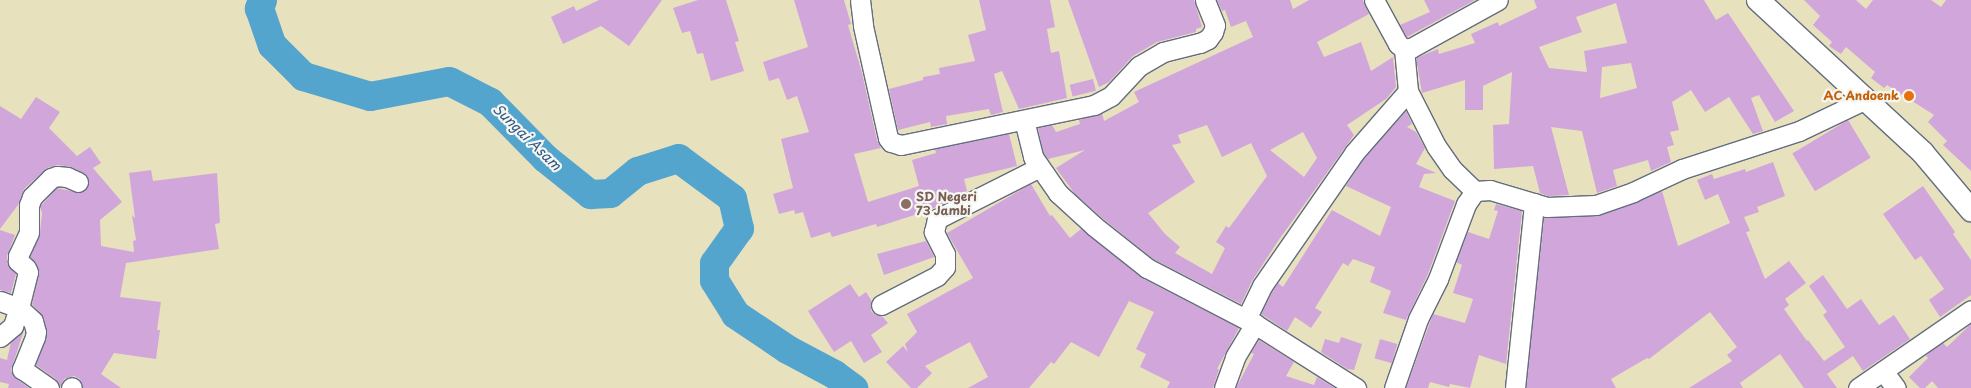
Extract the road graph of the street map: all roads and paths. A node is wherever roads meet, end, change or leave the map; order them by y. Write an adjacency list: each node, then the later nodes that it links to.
1 (860, 0): 9 (street)
2 (1205, 0): 9 (street)
3 (1374, 0): 6 (street)
4 (1498, 0): 6 (street)
5 (1758, 0): 8 (street)
6 (1404, 49): 7 (street)
7 (1408, 91): 12 (street); 19 (street)
8 (1864, 100): 13 (street); 14 (street)
9 (1024, 120): 10 (street)
10 (1040, 167): 16 (street); 19 (street)
11 (78, 182): 17 (street)
12 (1475, 191): 13 (street); 25 (street)
13 (1534, 203): 26 (street)
14 (1971, 210)
15 (0, 301): 17 (street)
16 (881, 305)
17 (19, 308): 20 (street); 22 (street)
18 (1971, 310): 21 (street)
19 (1250, 321): 23 (street); 24 (street)
20 (0, 337)
21 (1883, 371): 27 (street); 28 (street)
22 (49, 388)
23 (1224, 388)
24 (1356, 388)
25 (1394, 388)
26 (1514, 388)
27 (1858, 388)
28 (1896, 388)

